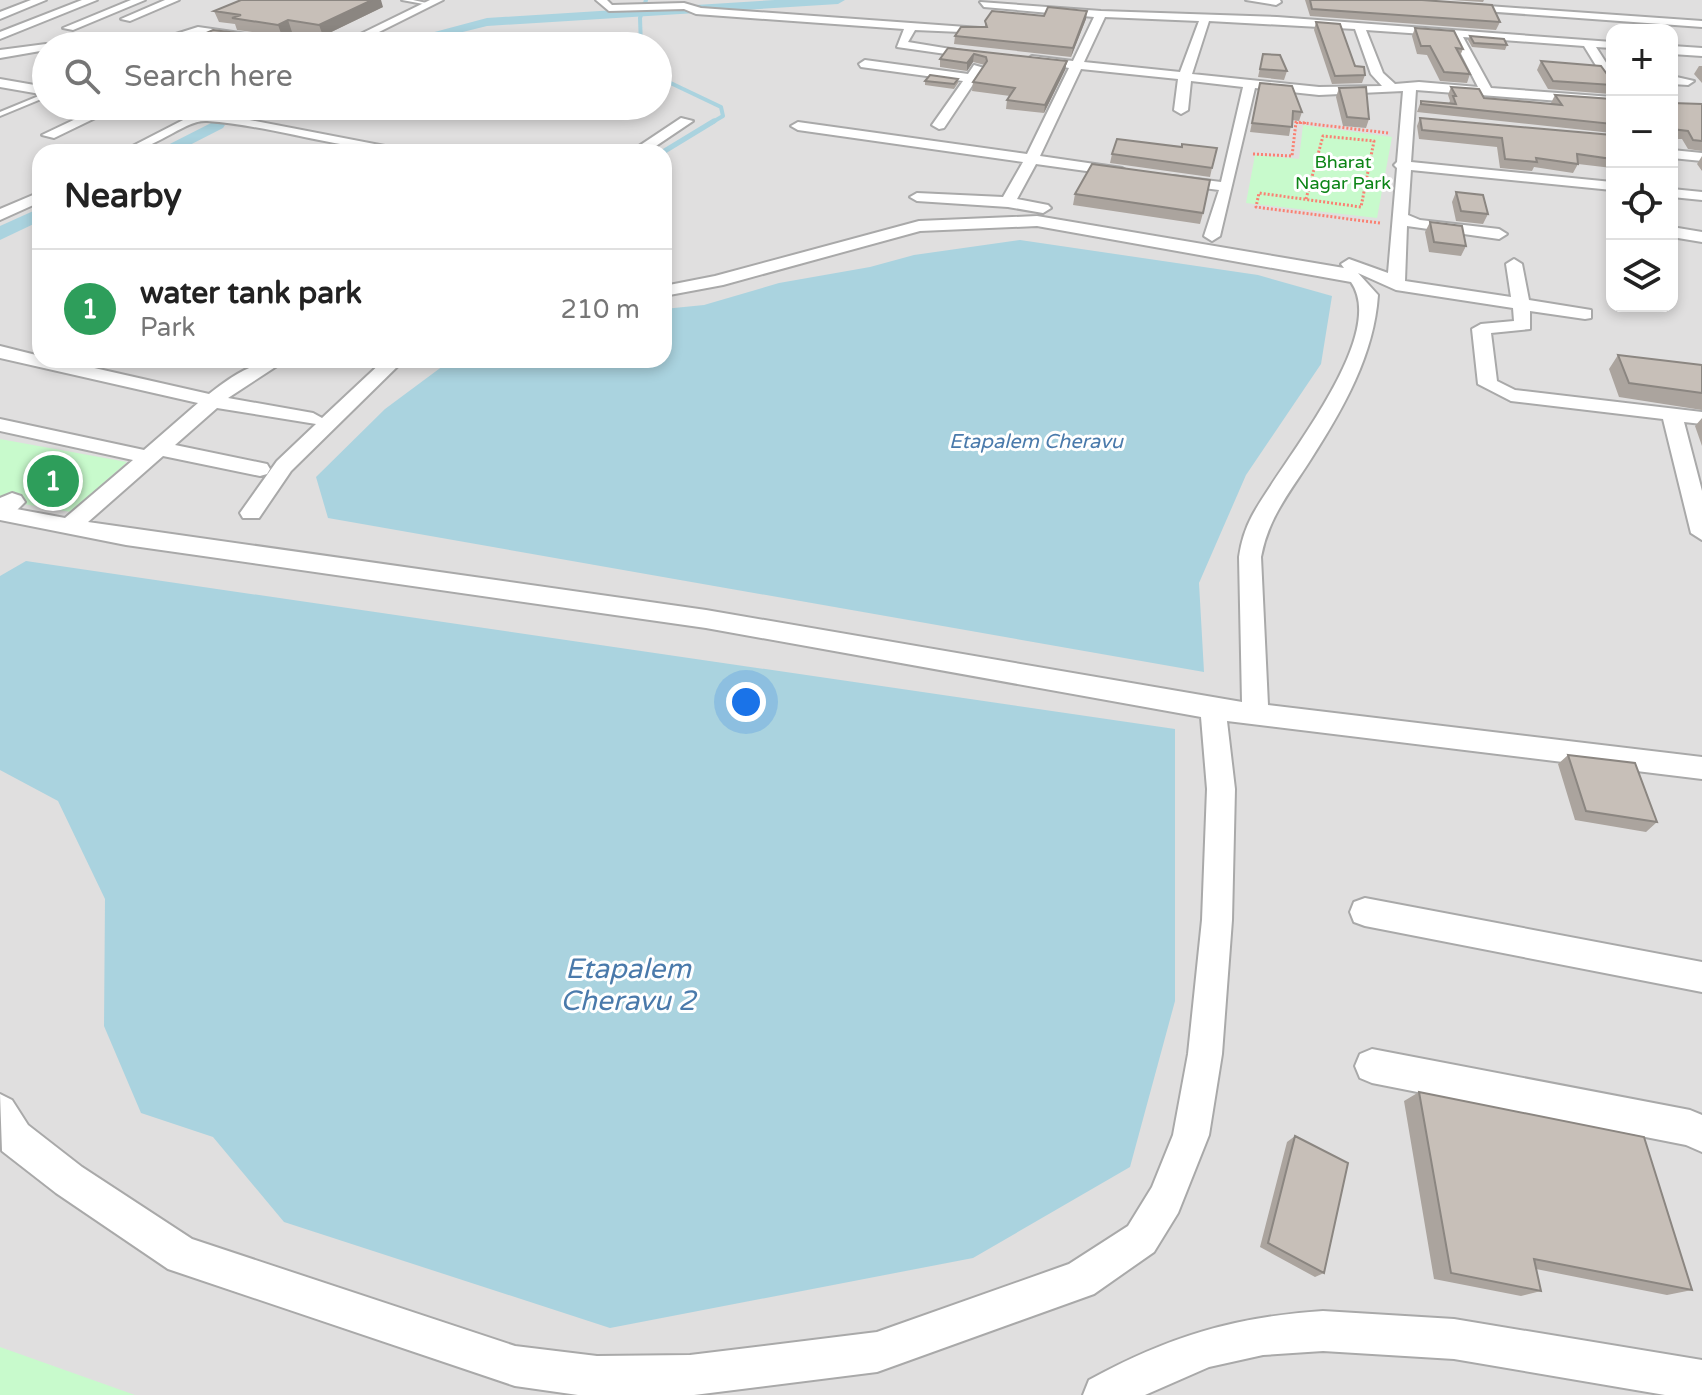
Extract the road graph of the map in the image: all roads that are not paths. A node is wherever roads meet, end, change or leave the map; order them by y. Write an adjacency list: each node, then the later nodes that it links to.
1 (41, 0): 16 (street)
2 (92, 0): 31 (street)
3 (140, 0): 18 (street)
4 (174, 0): 18 (street)
5 (404, 0): 11 (lane)
6 (601, 0): 13 (street)
7 (1251, 0): 9 (street)
8 (741, 1): 13 (street)
9 (1276, 1): 20 (street)
10 (984, 4): 15 (street)
11 (426, 6): 29 (street)
12 (1440, 6): 23 (street)
13 (692, 8): 21 (street)
14 (1690, 12): 23 (street)
15 (1101, 14): 19 (street); 42 (street)
16 (0, 16)
17 (1416, 17): 25 (street)
18 (95, 18): 26 (street)
19 (1205, 18): 20 (street); 44 (street)
20 (1277, 20): 22 (street)
21 (911, 26): 24 (street); 38 (street)
22 (1359, 26): 25 (street); 51 (street)
23 (1701, 26)
24 (980, 31)
25 (1422, 31): 30 (street)
26 (60, 32)
27 (191, 32): 28 (street)
28 (214, 32)
29 (371, 32)
30 (1456, 34): 32 (street); 53 (street)
31 (0, 36)
32 (1588, 44): 33 (street); 43 (street)
33 (1606, 45)
34 (32, 49): 37 (street)
35 (1678, 50): 36 (street)
36 (1702, 52)
37 (0, 54)
38 (986, 55): 39 (street); 45 (street)
39 (1002, 57)
40 (1017, 59): 42 (street)
41 (865, 64): 45 (street)
42 (1078, 65): 44 (street); 70 (street)
43 (1606, 71)
44 (1185, 76): 49 (street); 56 (street)
45 (971, 78): 62 (street)
46 (1678, 80): 47 (street)
47 (1688, 81)
48 (0, 83): 52 (street)
49 (1250, 83): 51 (street); 73 (street)
50 (1410, 86): 51 (street); 53 (street); 71 (street)
51 (1391, 88)
52 (32, 90)
53 (1486, 91): 55 (street)
54 (32, 99): 57 (lane)
55 (1606, 101)
56 (1181, 110)
57 (0, 114)
58 (83, 120): 64 (street)
59 (193, 120): 65 (street)
60 (224, 120): 66 (street)
61 (686, 121): 67 (street)
62 (939, 125)
63 (798, 126): 70 (street)
64 (49, 135)
65 (144, 144)
66 (363, 144)
67 (650, 144)
68 (1678, 155): 69 (street)
69 (1702, 157)
70 (1032, 159): 73 (street); 78 (street)
71 (1401, 165): 72 (street); 80 (street)
72 (1606, 185)
73 (1227, 187): 83 (street)
74 (1678, 194): 75 (street)
75 (1702, 196)
76 (917, 197): 78 (street)
77 (32, 200): 79 (street)
78 (1008, 202): 83 (street)
79 (0, 215)
80 (1400, 217): 82 (street); 86 (street)
81 (1678, 233): 84 (street)
82 (1499, 234)
83 (1212, 236): 86 (street)
84 (1702, 237)
85 (1514, 264): 88 (street)
86 (1396, 285): 88 (street)
87 (672, 289): 108 (street)
88 (1521, 305): 89 (street); 96 (street)
89 (1585, 314)
90 (0, 352): 91 (street)
91 (32, 359)
92 (70, 368): 95 (street)
93 (262, 368): 95 (street)
94 (387, 368): 104 (street)
95 (213, 401): 98 (street); 100 (street)
96 (1672, 415): 97 (street); 102 (street)
97 (1702, 418)
98 (313, 419)
99 (0, 425): 100 (street)
100 (152, 452): 101 (street); 105 (street)
101 (260, 469)
102 (1696, 486): 106 (street)
103 (4, 508): 105 (street)
104 (251, 513)
105 (69, 527): 107 (street)
106 (1702, 533)
107 (1213, 709): 108 (street); 113 (street)
108 (1255, 713): 109 (street)
109 (1702, 768)
110 (1365, 912): 111 (street)
111 (1702, 977)
112 (1372, 1066): 114 (street)
113 (0, 1112)
114 (1702, 1134)
115 (1702, 1381): 116 (street)
116 (1104, 1395)

